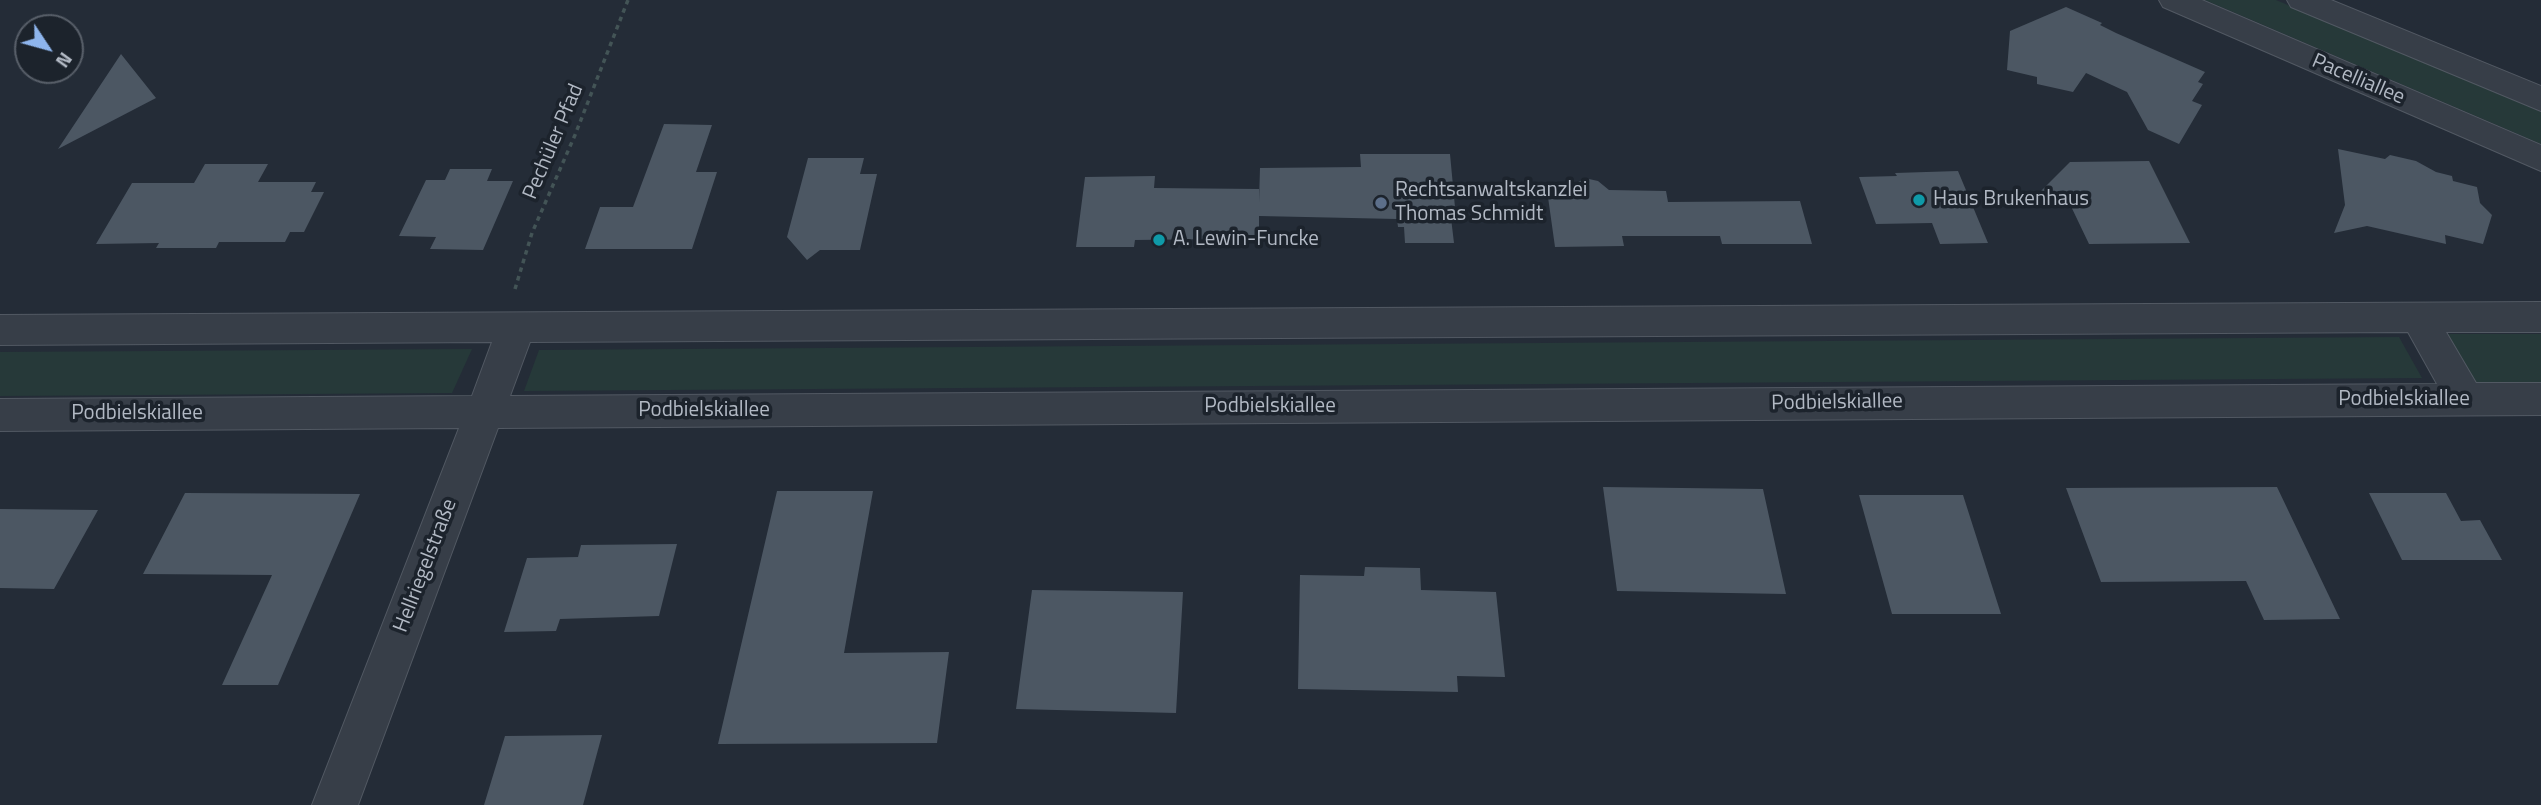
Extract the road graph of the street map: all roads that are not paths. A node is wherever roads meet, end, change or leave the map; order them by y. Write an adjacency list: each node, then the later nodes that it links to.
1 (2174, 0): 4 (street, Pacelliallee)
2 (2302, 0): 3 (street)
3 (2541, 99)
4 (2541, 159)
5 (515, 312): 6 (street); 8 (street); 11 (street, Hellriegelstraße)
6 (2418, 317): 7 (street); 10 (street)
7 (2541, 317)
8 (0, 330)
9 (2541, 399): 10 (street, Podbielskiallee)
10 (2466, 400): 11 (street, Podbielskiallee)
11 (485, 412): 12 (street, Podbielskiallee); 13 (street, Hellriegelstraße)
12 (0, 415)
13 (335, 805)

